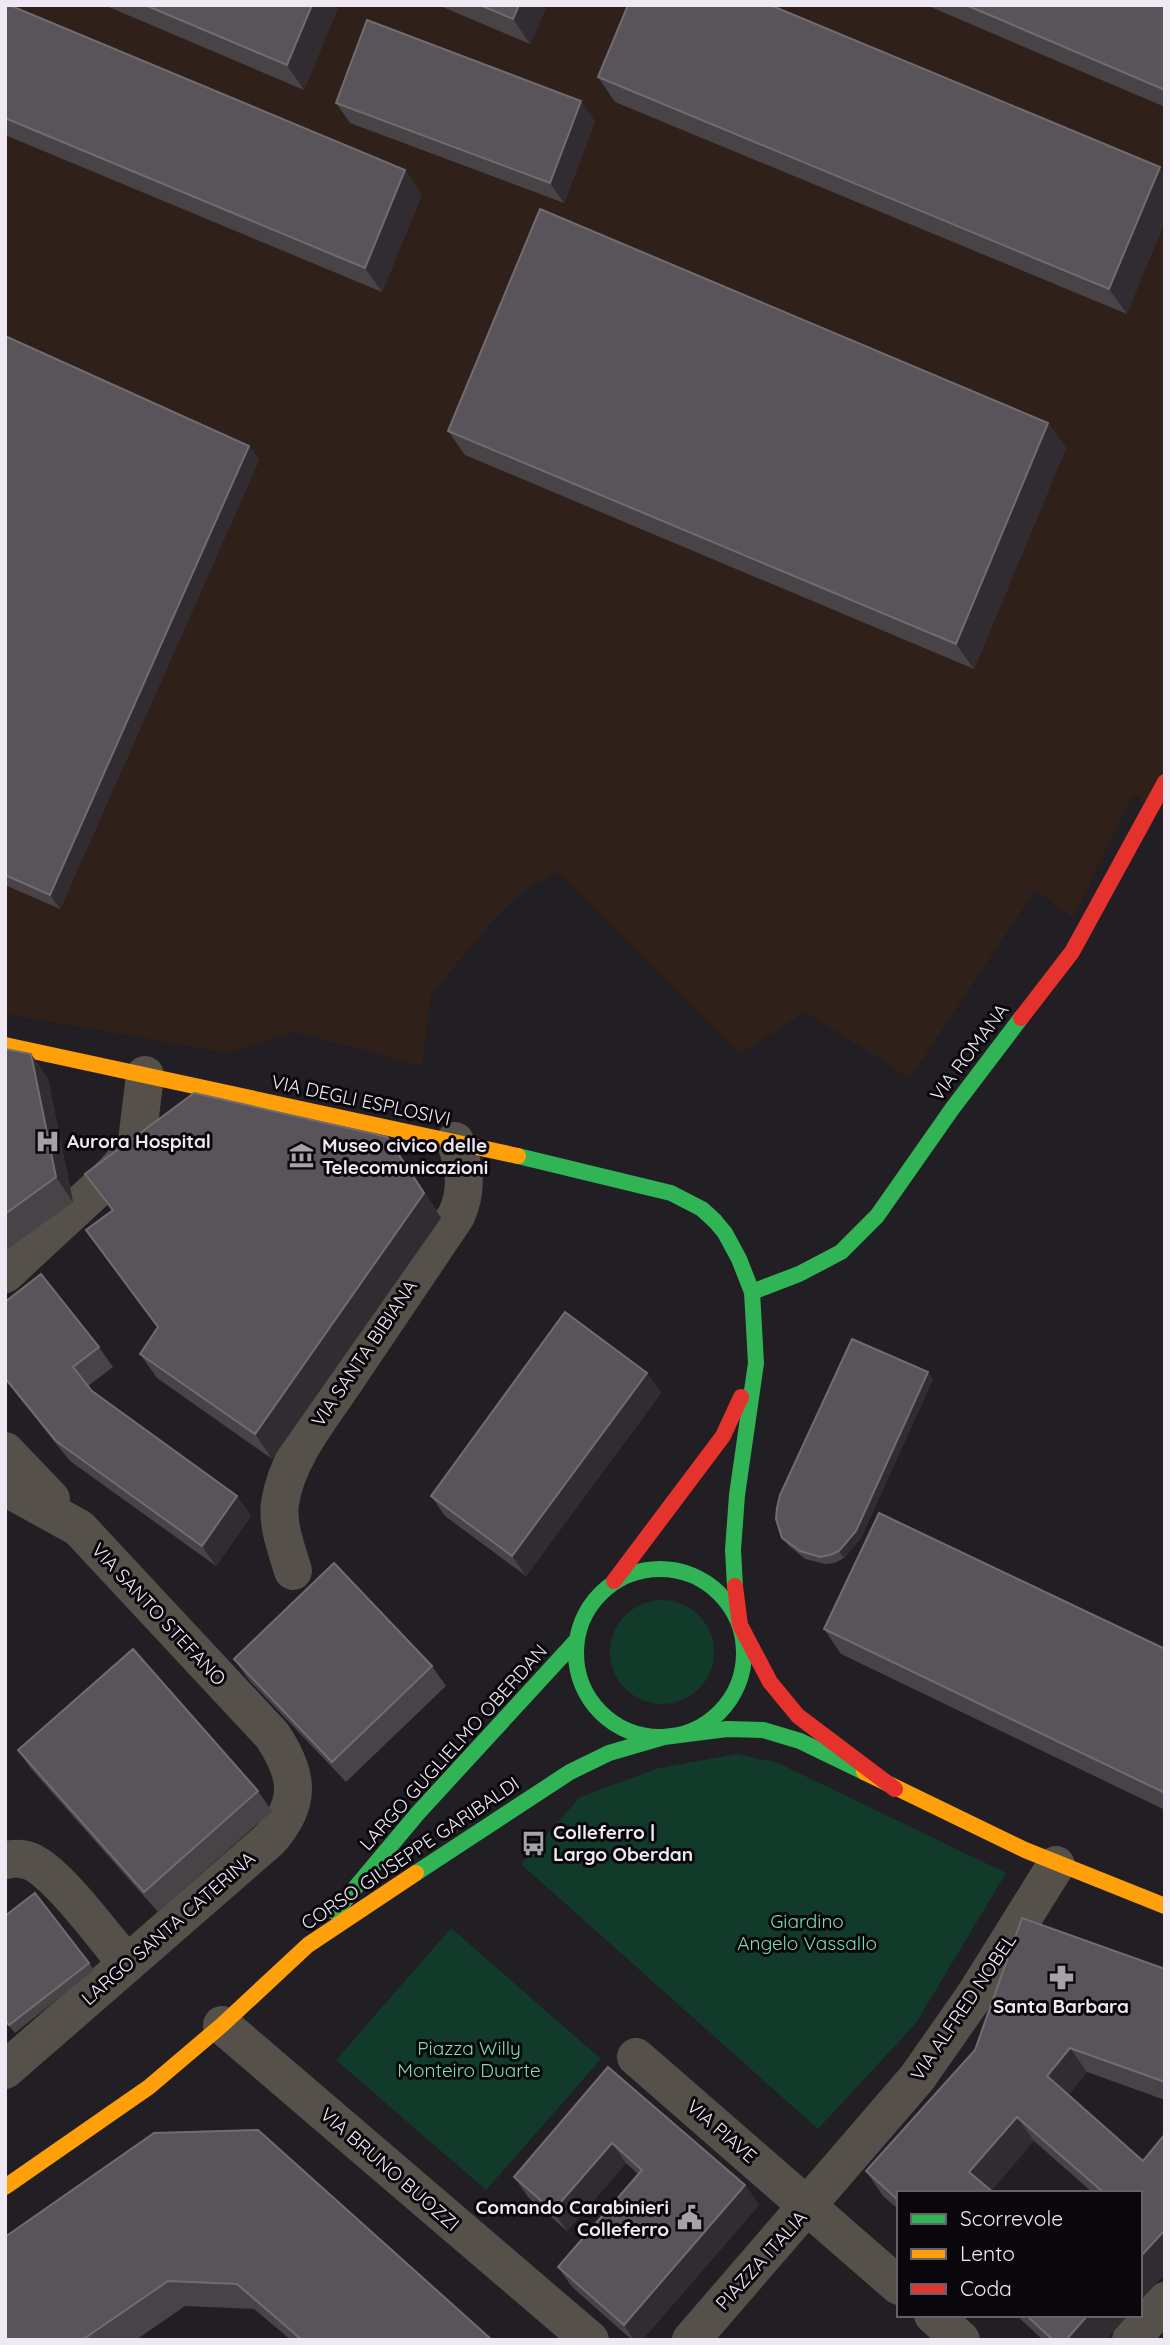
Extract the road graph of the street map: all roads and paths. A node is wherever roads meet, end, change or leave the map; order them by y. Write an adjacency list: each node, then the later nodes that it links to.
1 (1165, 782): 6 (main road, VIA ROMANA)
2 (5, 1045): 3 (main road, VIA DEGLI ESPLOSIVI)
3 (145, 1075): 4 (main road, VIA DEGLI ESPLOSIVI); 5 (street)
4 (455, 1141): 6 (main road, VIA DEGLI ESPLOSIVI); 11 (street, VIA SANTA BIBIANA)
5 (5, 1274)
6 (752, 1292): 7 (main road, VIA DEGLI ESPLOSIVI)
7 (756, 1363): 12 (main road, VIA DEGLI ESPLOSIVI); 13 (main road, VIA DEGLI ESPLOSIVI)
8 (5, 1451): 10 (street)
9 (5, 1487): 10 (street, VIA SANTO STEFANO)
10 (79, 1528): 16 (street, VIA SANTO STEFANO)
11 (293, 1571)
12 (614, 1581): 13 (main road, LARGO GUGLIELMO OBERDAN); 14 (main road, LARGO GUGLIELMO OBERDAN)
13 (740, 1625): 15 (main road, LARGO GUGLIELMO OBERDAN); 17 (main road, CORSO GIUSEPPE GARIBALDI)
14 (575, 1642): 15 (main road, LARGO GUGLIELMO OBERDAN); 21 (main road, LARGO GUGLIELMO OBERDAN)
15 (670, 1737): 17 (main road, CORSO GIUSEPPE GARIBALDI); 21 (main road, CORSO GIUSEPPE GARIBALDI)
16 (289, 1766): 22 (street, LARGO SANTA CATERINA)
17 (895, 1789): 19 (main road, CORSO GIUSEPPE GARIBALDI)
18 (5, 1860): 22 (street)
19 (1056, 1865): 20 (main road, CORSO GIUSEPPE GARIBALDI); 27 (street, VIA ALFRED NOBEL)
20 (1165, 1906)
21 (308, 1945): 23 (main road, CORSO GIUSEPPE GARIBALDI)
22 (127, 1964): 25 (street, LARGO SANTA CATERINA)
23 (222, 2025): 26 (main road, CORSO GIUSEPPE GARIBALDI); 31 (street, VIA BRUNO BUOZZI)
24 (636, 2057): 27 (street, VIA PIAVE)
25 (5, 2070)
26 (5, 2187)
27 (807, 2206): 28 (street, PIAZZA ITALIA); 32 (street, PIAZZA ITALIA)
28 (897, 2284)
29 (1165, 2301): 34 (street)
30 (935, 2317): 33 (street)
31 (590, 2340)
32 (691, 2340)
33 (961, 2340)
34 (1132, 2340)

